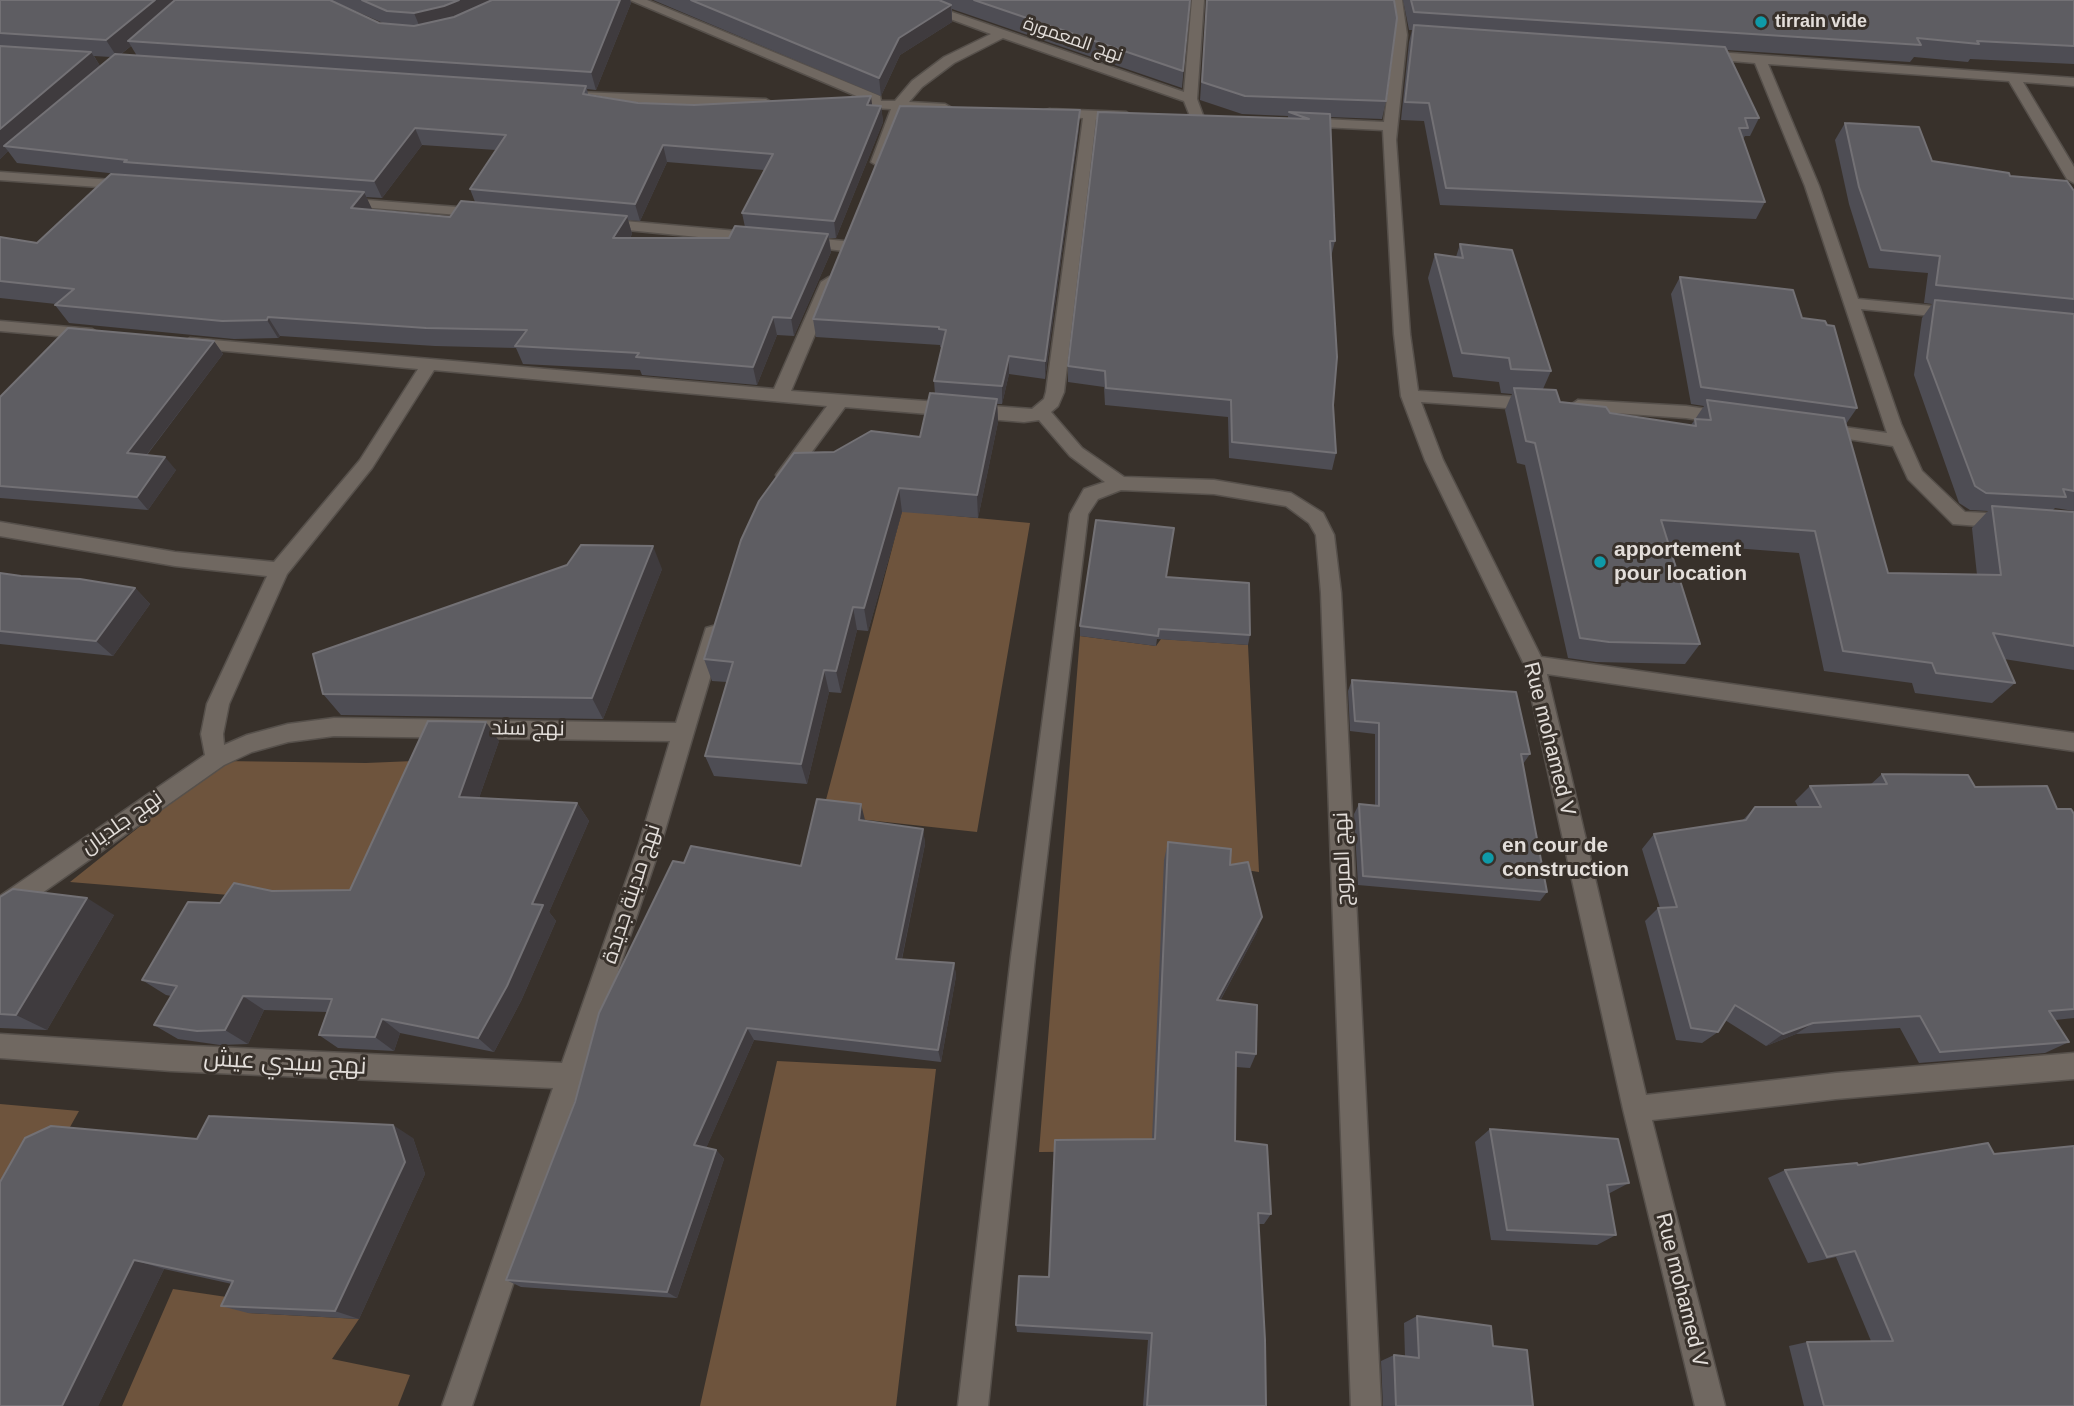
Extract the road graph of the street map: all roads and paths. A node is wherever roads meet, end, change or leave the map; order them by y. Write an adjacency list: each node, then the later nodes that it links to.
1 (636, 0): 14 (street)
2 (1198, 0): 11 (street)
3 (1396, 0): 22 (street, Rue mohamed V)
4 (917, 2): 5 (street, نهج المعمورة)
5 (1002, 34): 11 (street, نهج المعمورة); 15 (street)
6 (1691, 54): 7 (street)
7 (1760, 59): 8 (street); 30 (street)
8 (2014, 78): 9 (street); 24 (street)
9 (2074, 82)
10 (562, 94): 12 (street)
11 (1190, 99): 20 (street)
12 (777, 103)
13 (830, 103): 14 (street)
14 (884, 103): 15 (street)
15 (900, 104): 16 (street); 25 (street)
16 (959, 108)
17 (1037, 112): 18 (street)
18 (1090, 115): 19 (street); 39 (street)
19 (1143, 117)
20 (1196, 118)
21 (1285, 121): 22 (street)
22 (1388, 126): 37 (street, Rue mohamed V)
23 (0, 176): 26 (street)
24 (2074, 179)
25 (870, 181)
26 (138, 186)
27 (331, 201): 28 (street)
28 (497, 215)
29 (580, 222): 36 (street)
30 (1851, 303): 31 (street); 42 (street)
31 (1969, 314)
32 (0, 326): 33 (street)
33 (111, 335)
34 (180, 342): 35 (street)
35 (429, 364): 36 (street); 47 (street)
36 (780, 396): 38 (street)
37 (1410, 396): 40 (street); 49 (street, Rue mohamed V)
38 (840, 401): 39 (street); 44 (street)
39 (1041, 412): 43 (street)
40 (1739, 419)
41 (1806, 428): 42 (street)
42 (1899, 441): 45 (street)
43 (1120, 483): 60 (street); 61 (street, نهج المروج)
44 (775, 490)
45 (2023, 522)
46 (0, 529): 47 (street)
47 (279, 570): 53 (street)
48 (719, 615): 50 (street, نهج مدينة جديدة)
49 (1534, 664): 51 (street); 58 (street, Rue mohamed V)
50 (684, 732): 52 (street, نهج سند); 57 (street, نهج مدينة جديدة)
51 (2074, 742)
52 (247, 744): 53 (street, نهج جلديان)
53 (216, 759): 54 (street, نهج جلديان)
54 (0, 909)
55 (0, 1046): 57 (street, نهج سيدي عيش)
56 (2074, 1066): 58 (street)
57 (571, 1076): 59 (street, نهج مدينة جديدة)
58 (1636, 1109): 62 (street, Rue mohamed V)
59 (457, 1406)
60 (973, 1406)
61 (1366, 1406)
62 (1710, 1406)

